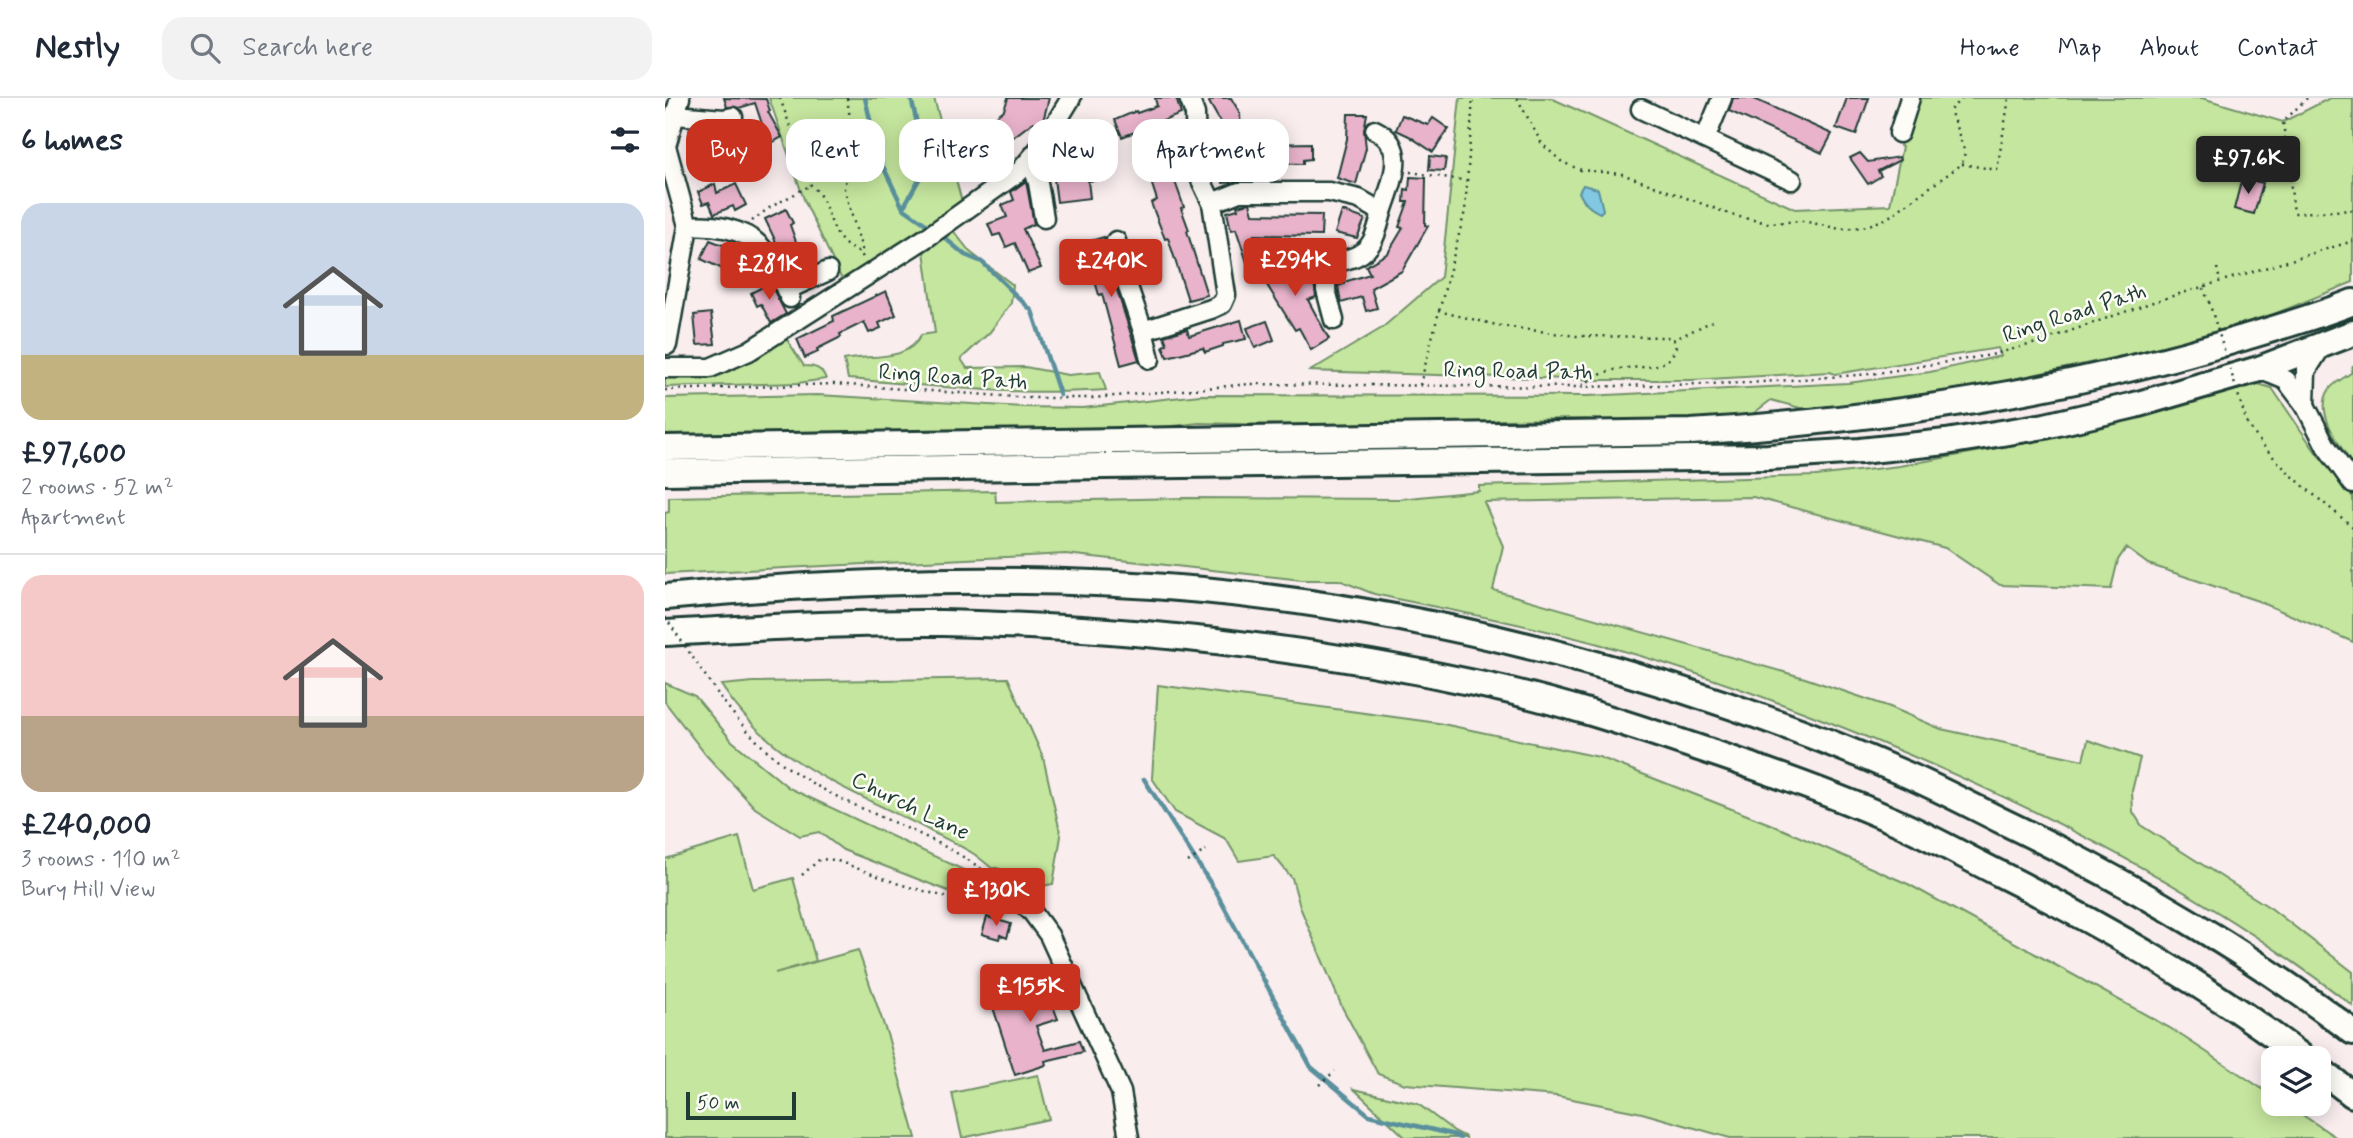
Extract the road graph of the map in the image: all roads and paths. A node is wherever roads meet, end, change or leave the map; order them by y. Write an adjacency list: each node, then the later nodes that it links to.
1 (780, 98): 26 (path)
2 (847, 98): 35 (path)
3 (1071, 98): 15 (street)
4 (1189, 98): 27 (street)
5 (1473, 98): 24 (path)
6 (1517, 98): 20 (path)
7 (1722, 98): 18 (street)
8 (1910, 98): 17 (street)
9 (1962, 98): 20 (path)
10 (2009, 98): 20 (path)
11 (2307, 98): 28 (path)
12 (678, 106): 14 (street); 22 (street)
13 (1641, 109): 18 (street)
14 (733, 117)
15 (1058, 119)
16 (1374, 130): 21 (street)
17 (1899, 133)
18 (1705, 139): 23 (street)
19 (1028, 162): 38 (street)
20 (1963, 162)
21 (1395, 170): 24 (path); 29 (street)
22 (669, 178): 31 (street)
23 (1792, 180)
24 (1469, 181): 42 (path)
25 (1038, 182): 30 (street)
26 (811, 185): 32 (path); 35 (path)
27 (1212, 203): 29 (street); 45 (street)
28 (2353, 210)
29 (1382, 212): 44 (street)
30 (1044, 218)
31 (688, 226): 32 (street); 47 (street)
32 (740, 233): 37 (street)
33 (1116, 240): 45 (street)
34 (2353, 241): 39 (path, Ring Road Path)
35 (861, 253): 38 (path)
36 (2217, 268): 39 (path)
37 (828, 271)
38 (869, 274): 51 (street)
39 (2221, 283): 40 (path, Ring Road Path)
40 (2203, 288): 54 (path, Ring Road Path); 60 (path, bridge)
41 (2353, 302): 57 (highway)
42 (1438, 311): 48 (path); 53 (path)
43 (1717, 318): 48 (path)
44 (1334, 320)
45 (1143, 331): 50 (street)
46 (2353, 333): 49 (highway)
47 (667, 337)
48 (1673, 340): 54 (path)
49 (2323, 344): 52 (highway); 56 (street)
50 (1150, 359)
51 (665, 368)
52 (2259, 369): 56 (street); 58 (highway)
53 (1420, 385): 54 (path, Ring Road Path); 55 (path, Ring Road Path)
54 (1578, 387)
55 (665, 390)
56 (2305, 405): 59 (street)
57 (665, 448)
58 (665, 472)
59 (2353, 484)
60 (2353, 527)
61 (665, 597): 69 (highway)
62 (665, 617): 67 (path, Church Lane, bridge)
63 (665, 633): 70 (highway)
64 (1206, 850): 65 (path)
65 (1188, 862)
66 (801, 875): 68 (path)
67 (996, 879): 68 (street)
68 (1012, 892): 75 (street)
69 (2353, 1032)
70 (2286, 1046)
71 (1335, 1071): 73 (path)
72 (2331, 1078): 74 (highway)
73 (1319, 1084)
74 (2353, 1095)
75 (1129, 1138)

